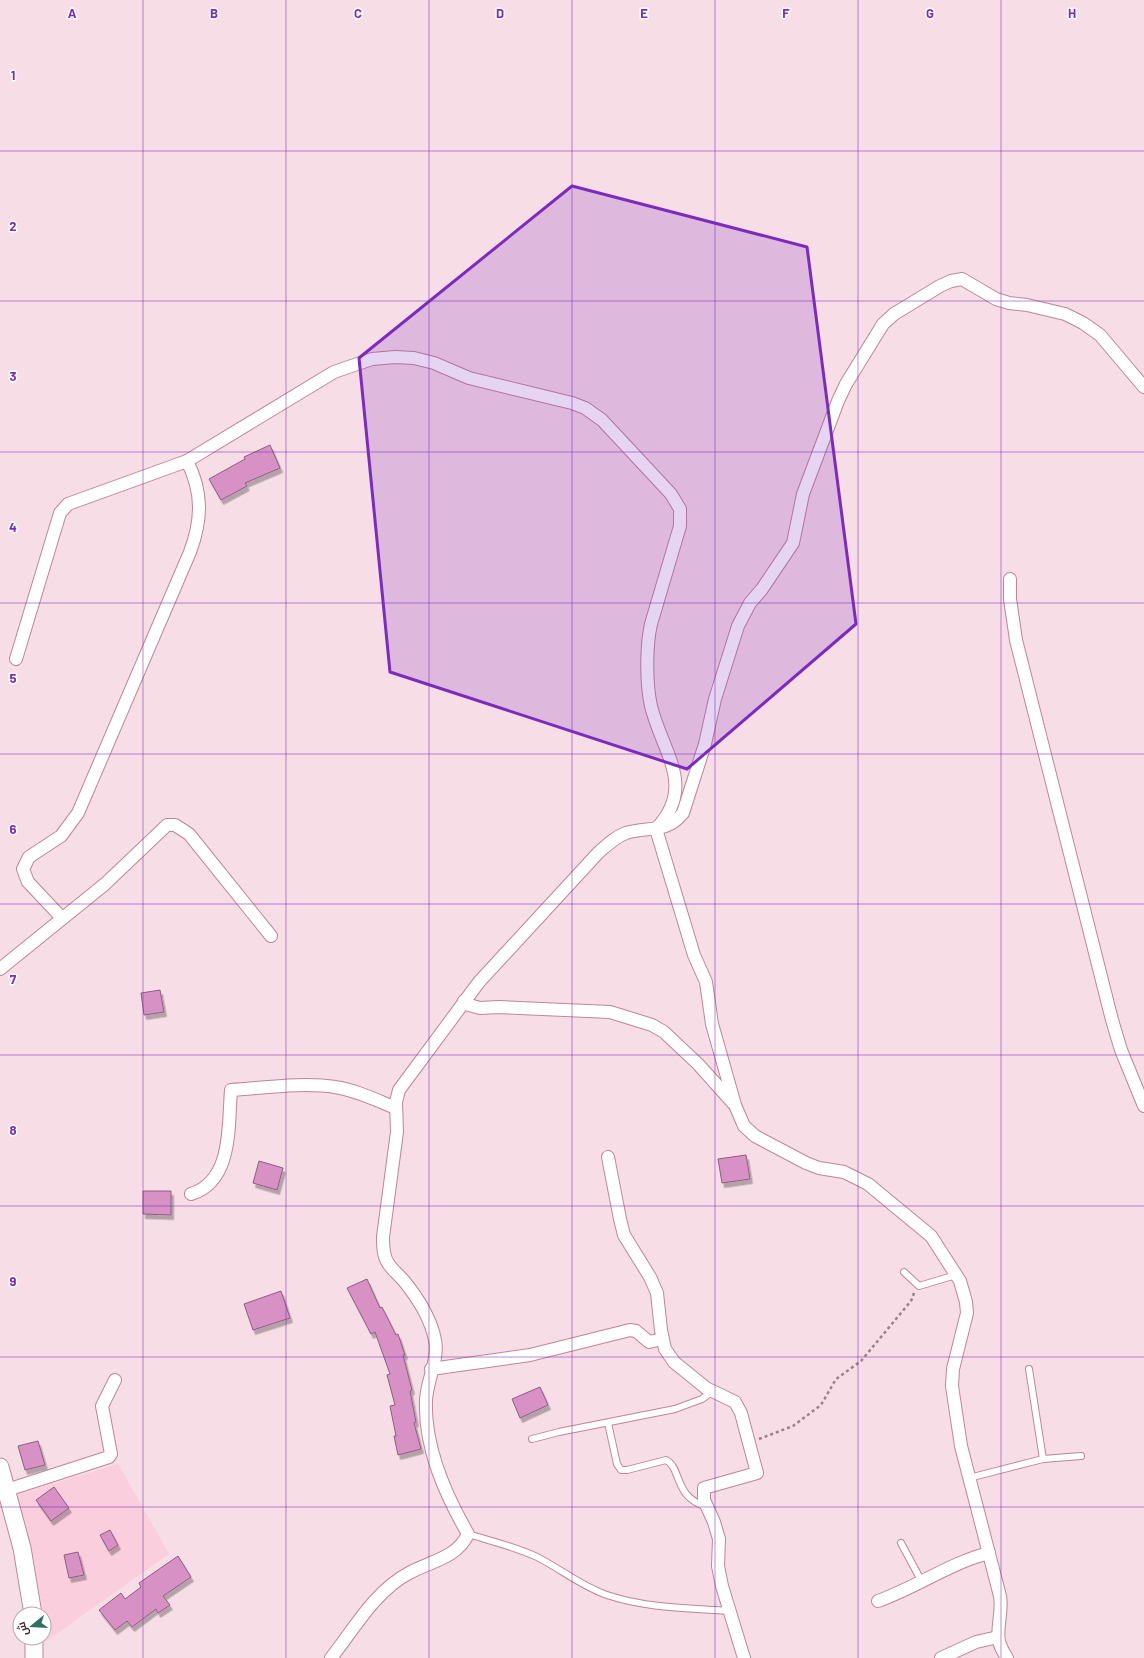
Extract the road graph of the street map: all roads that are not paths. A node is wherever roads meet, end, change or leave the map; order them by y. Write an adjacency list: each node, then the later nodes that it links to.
1 (1144, 387): 5 (street)
2 (187, 461): 4 (street); 5 (street); 6 (street)
3 (1010, 579): 11 (street)
4 (16, 659)
5 (656, 829): 9 (street); 10 (street)
6 (62, 918): 7 (street); 8 (street)
7 (271, 936)
8 (0, 969)
9 (464, 1001): 10 (street); 12 (street)
10 (735, 1105): 16 (street)
11 (1144, 1106)
12 (396, 1108): 14 (street); 18 (street)
13 (608, 1157): 17 (street)
14 (191, 1194)
15 (904, 1272): 16 (lane)
16 (956, 1275): 27 (street)
17 (662, 1339): 18 (street); 21 (street)
18 (431, 1369): 30 (street)
19 (1029, 1369): 25 (lane)
20 (115, 1380): 28 (street)
21 (713, 1391): 22 (lane); 29 (street)
22 (608, 1423): 23 (lane); 29 (lane)
23 (532, 1439)
24 (1081, 1456): 25 (lane)
25 (1043, 1459): 27 (lane)
26 (0, 1467): 28 (main road)
27 (969, 1478): 32 (street)
28 (6, 1490): 35 (main road)
29 (707, 1507): 36 (street)
30 (468, 1534): 36 (lane); 40 (street)
31 (901, 1543): 33 (lane)
32 (988, 1553): 33 (street); 37 (street)
33 (922, 1582): 34 (street)
34 (878, 1601)
35 (32, 1606)
36 (730, 1611): 41 (street)
37 (998, 1637): 42 (street); 43 (street)
38 (34, 1646): 39 (main road)
39 (34, 1658)
40 (331, 1658)
41 (744, 1658)
42 (940, 1658)
43 (1007, 1658)

